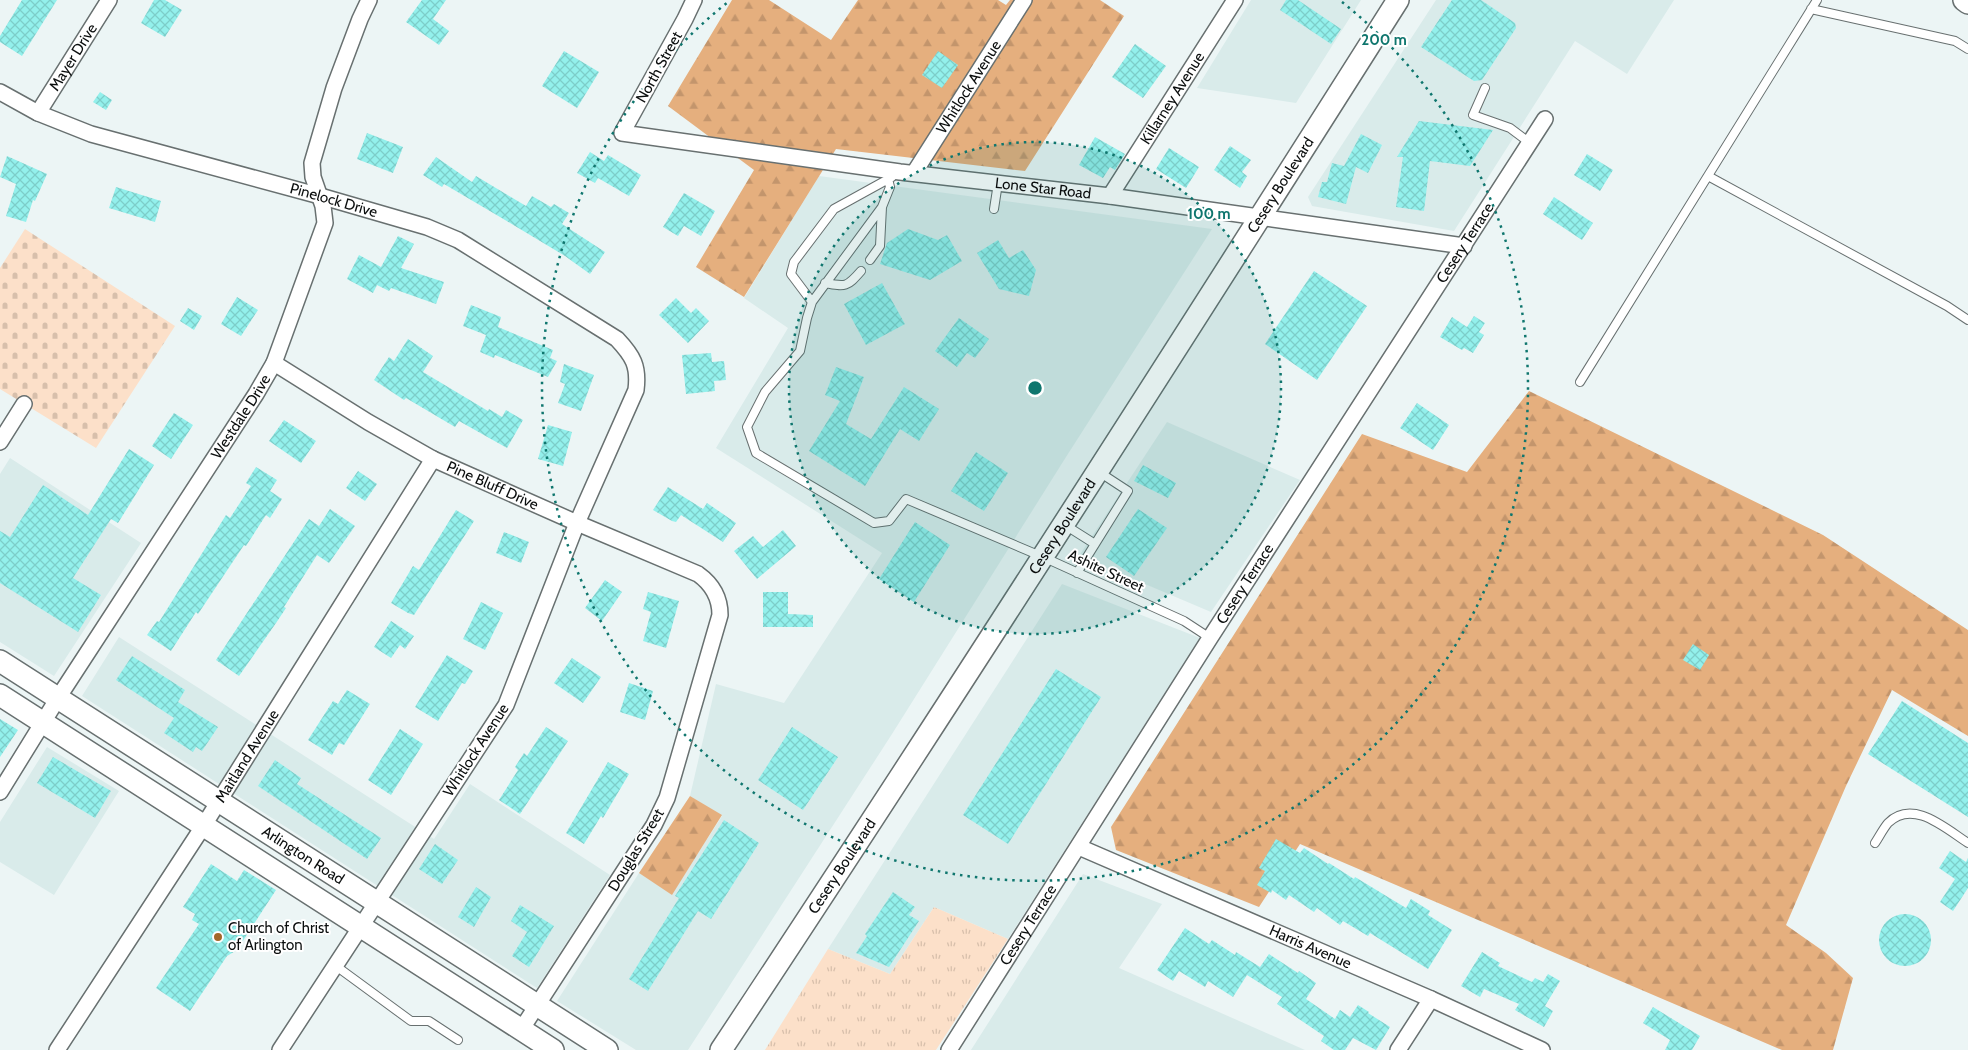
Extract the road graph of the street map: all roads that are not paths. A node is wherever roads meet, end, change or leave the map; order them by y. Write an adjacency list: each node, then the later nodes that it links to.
1 (109, 0): 14 (street, Mayer Drive)
2 (370, 0): 21 (street, Westdale Drive)
3 (694, 0): 16 (street, North Street)
4 (1024, 0): 19 (street, Whitlock Avenue)
5 (1235, 0): 22 (street, Killarney Avenue)
6 (1398, 0): 25 (main road, Cesery Boulevard)
7 (1817, 0): 10 (lane)
8 (1964, 0): 9 (main road)
9 (1968, 3)
10 (1811, 9): 11 (lane); 18 (lane)
11 (1968, 49)
12 (1485, 88): 17 (lane)
13 (0, 92): 14 (street, Pinelock Drive)
14 (38, 113): 21 (street, Pinelock Drive)
15 (1545, 119): 17 (street, Cesery Terrace)
16 (622, 133): 19 (street, Lone Star Road)
17 (1530, 143): 26 (street, Cesery Terrace)
18 (1708, 176): 31 (lane); 34 (lane)
19 (898, 178): 20 (street, Lone Star Road); 23 (lane); 30 (lane)
20 (998, 183): 22 (street, Lone Star Road); 24 (lane)
21 (320, 196): 32 (street, Westdale Drive); 33 (street, Pinelock Drive)
22 (1110, 196): 25 (street, Lone Star Road)
23 (882, 207): 27 (lane); 29 (lane)
24 (994, 209)
25 (1260, 217): 26 (street, Lone Star Road); 38 (main road, Cesery Boulevard)
26 (1464, 246): 45 (street, Cesery Terrace)
27 (870, 260)
28 (862, 271): 29 (lane)
29 (825, 284): 30 (lane)
30 (812, 302): 42 (lane, Ashite Street)
31 (1968, 320)
32 (274, 363): 37 (street, Pine Bluff Drive); 48 (street, Westdale Drive)
33 (636, 367): 39 (street, Whitlock Avenue)
34 (1580, 382)
35 (24, 404): 36 (street)
36 (0, 442)
37 (433, 460): 39 (street, Pine Bluff Drive); 51 (street, Maitland Avenue)
38 (1097, 471): 40 (main road, Cesery Boulevard); 41 (lane)
39 (577, 523): 44 (street, Pine Bluff Drive); 56 (street, Whitlock Avenue)
40 (1063, 524): 41 (lane); 42 (main road, Cesery Boulevard)
41 (1095, 544): 43 (lane)
42 (1043, 557): 43 (lane, Ashite Street); 67 (main road, Cesery Boulevard)
43 (1077, 573): 45 (lane, Ashite Street)
44 (716, 594): 60 (street, Douglas Street)
45 (1210, 638): 55 (street, Cesery Terrace)
46 (0, 661): 48 (main road, Arlington Road)
47 (0, 695): 49 (main road, Arlington Road)
48 (58, 698): 49 (street, Westdale Drive); 51 (main road, Arlington Road)
49 (43, 722): 50 (street, Westdale Drive); 52 (main road, Arlington Road)
50 (0, 792)
51 (218, 801): 52 (street, Maitland Avenue); 56 (main road, Arlington Road)
52 (204, 825): 57 (main road, Arlington Road); 63 (street, Maitland Avenue)
53 (1875, 843): 54 (lane)
54 (1968, 843)
55 (1079, 847): 59 (street, Harris Avenue); 68 (street, Cesery Terrace)
56 (376, 903): 57 (street, Whitlock Avenue); 60 (main road, Arlington Road)
57 (361, 926): 58 (street, Whitlock Avenue); 61 (main road, Arlington Road)
58 (336, 966): 62 (lane); 64 (street, Whitlock Avenue)
59 (1431, 999): 69 (street); 70 (street, Harris Avenue)
60 (537, 1005): 61 (street, Douglas Street); 66 (main road, Arlington Road)
61 (521, 1030): 65 (main road, Arlington Road)
62 (458, 1040)
63 (57, 1050)
64 (280, 1050)
65 (553, 1050)
66 (606, 1050)
67 (721, 1050)
68 (950, 1050)
69 (1398, 1050)
70 (1542, 1050)

